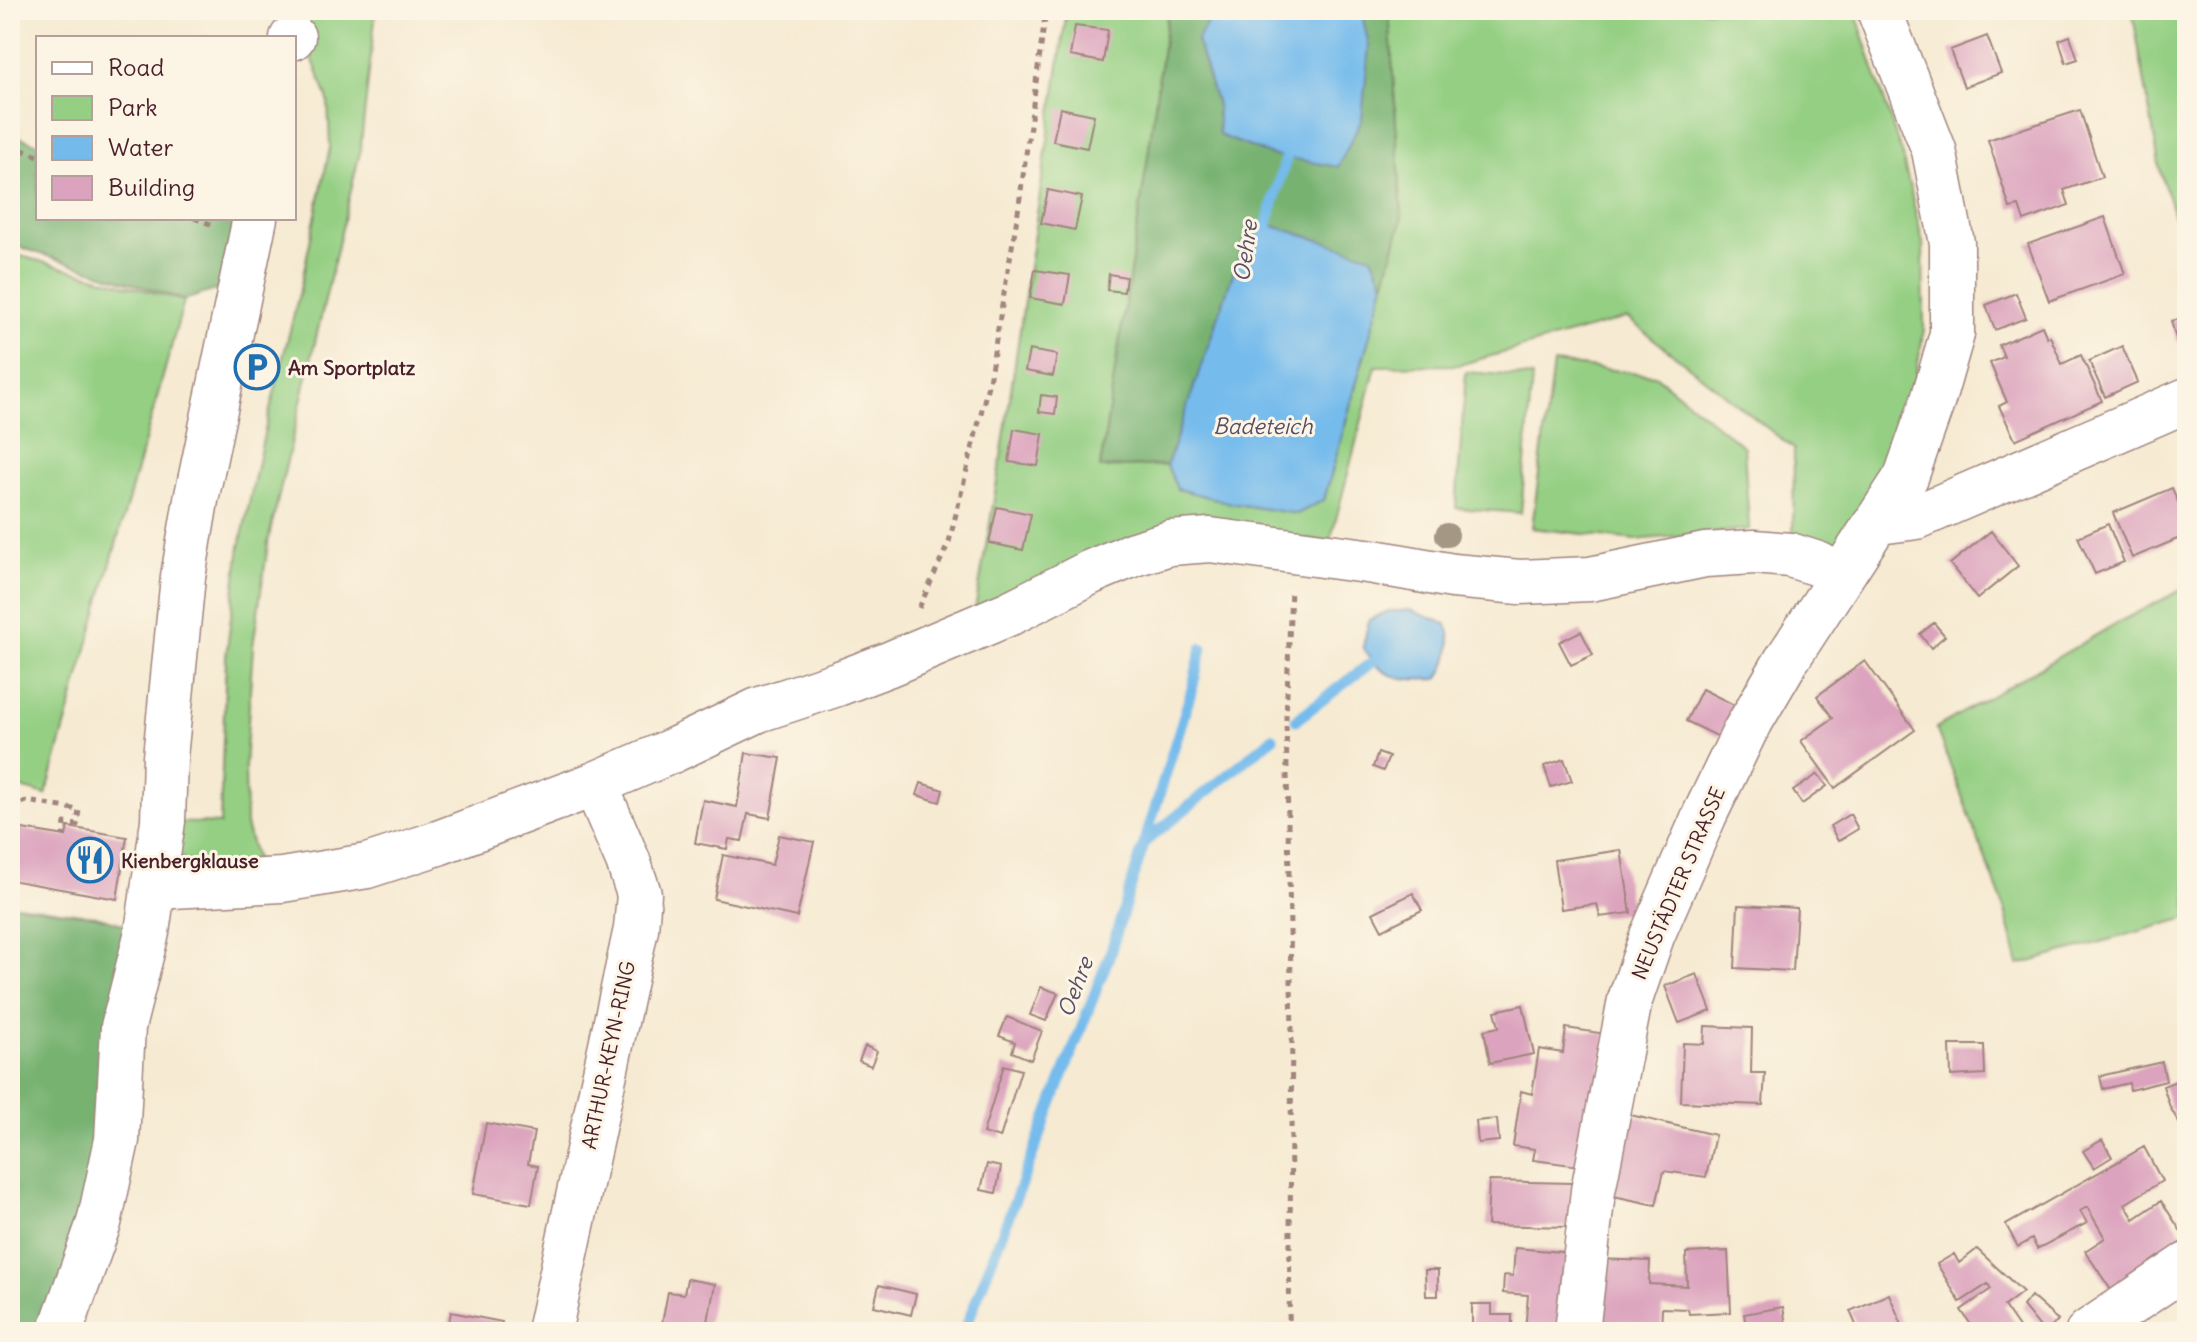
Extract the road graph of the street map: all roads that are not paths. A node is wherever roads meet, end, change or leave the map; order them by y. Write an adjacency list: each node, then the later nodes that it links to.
1 (1879, 10): 4 (street, NEUSTÄDTER STRASSE)
2 (255, 220): 7 (street)
3 (2187, 400): 4 (street)
4 (1879, 522): 5 (street, NEUSTÄDTER STRASSE)
5 (1840, 577): 6 (street); 11 (street, NEUSTÄDTER STRASSE)
6 (595, 784): 7 (street); 10 (street, ARTHUR-KEYN-RING)
7 (154, 887): 9 (street)
8 (2187, 1265): 12 (street)
9 (60, 1332)
10 (549, 1332)
11 (1577, 1332)
12 (2088, 1332)

